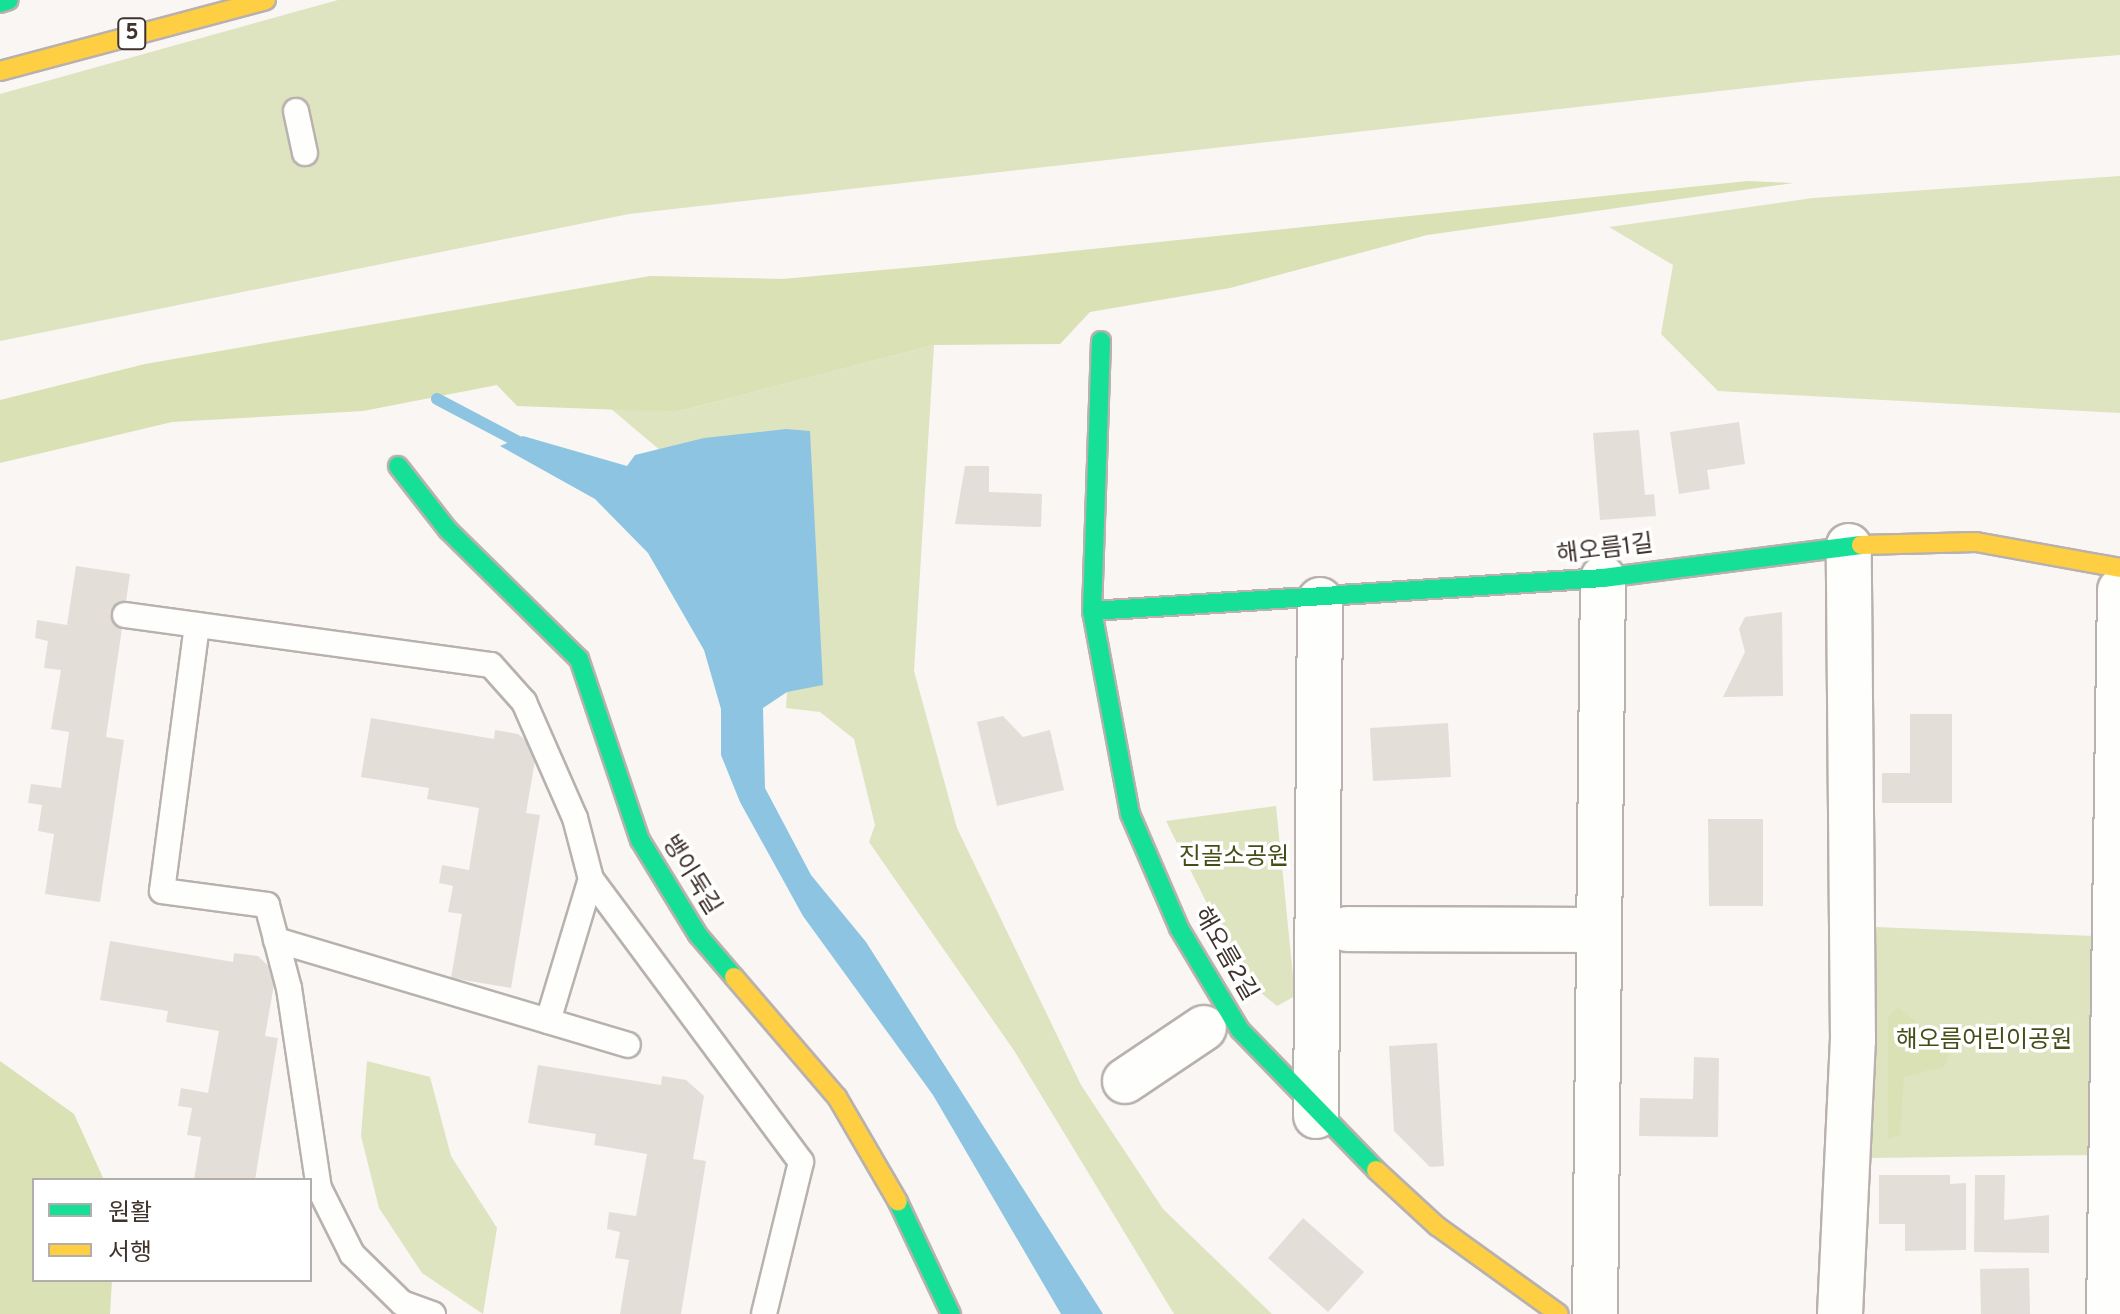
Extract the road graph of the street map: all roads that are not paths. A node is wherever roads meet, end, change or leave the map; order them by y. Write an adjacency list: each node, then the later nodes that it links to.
1 (9, 0): 3 (main road)
2 (266, 0): 4 (main road, 5)
3 (0, 3)
4 (0, 71)
5 (296, 111): 6 (lane)
6 (305, 153)
7 (1101, 341): 14 (main road, 해오름2길)
8 (398, 466): 30 (main road, 뱅이둑길)
9 (1849, 546): 10 (main road, 해오름1길); 11 (main road, 해오름1길); 33 (street)
10 (2120, 568)
11 (1603, 578): 13 (main road, 해오름1길); 32 (street)
12 (2120, 590): 34 (street)
13 (1320, 600): 14 (main road, 해오름1길); 22 (street)
14 (1092, 611): 25 (main road, 해오름2길)
15 (125, 615): 16 (lane)
16 (197, 625): 17 (lane); 20 (lane)
17 (591, 879): 21 (lane); 29 (lane)
18 (1347, 929): 19 (street)
19 (1582, 930)
20 (276, 940): 21 (lane); 28 (lane)
21 (548, 1021): 24 (lane)
22 (1319, 1022): 25 (street); 27 (street)
23 (1204, 1028): 26 (street)
24 (628, 1045)
25 (1256, 1048): 27 (main road, 해오름2길)
26 (1125, 1081)
27 (1316, 1116): 31 (main road, 해오름2길)
28 (433, 1314)
29 (764, 1314)
30 (951, 1314)
31 (1559, 1314)
32 (1595, 1314)
33 (1840, 1314)
34 (2109, 1314)

